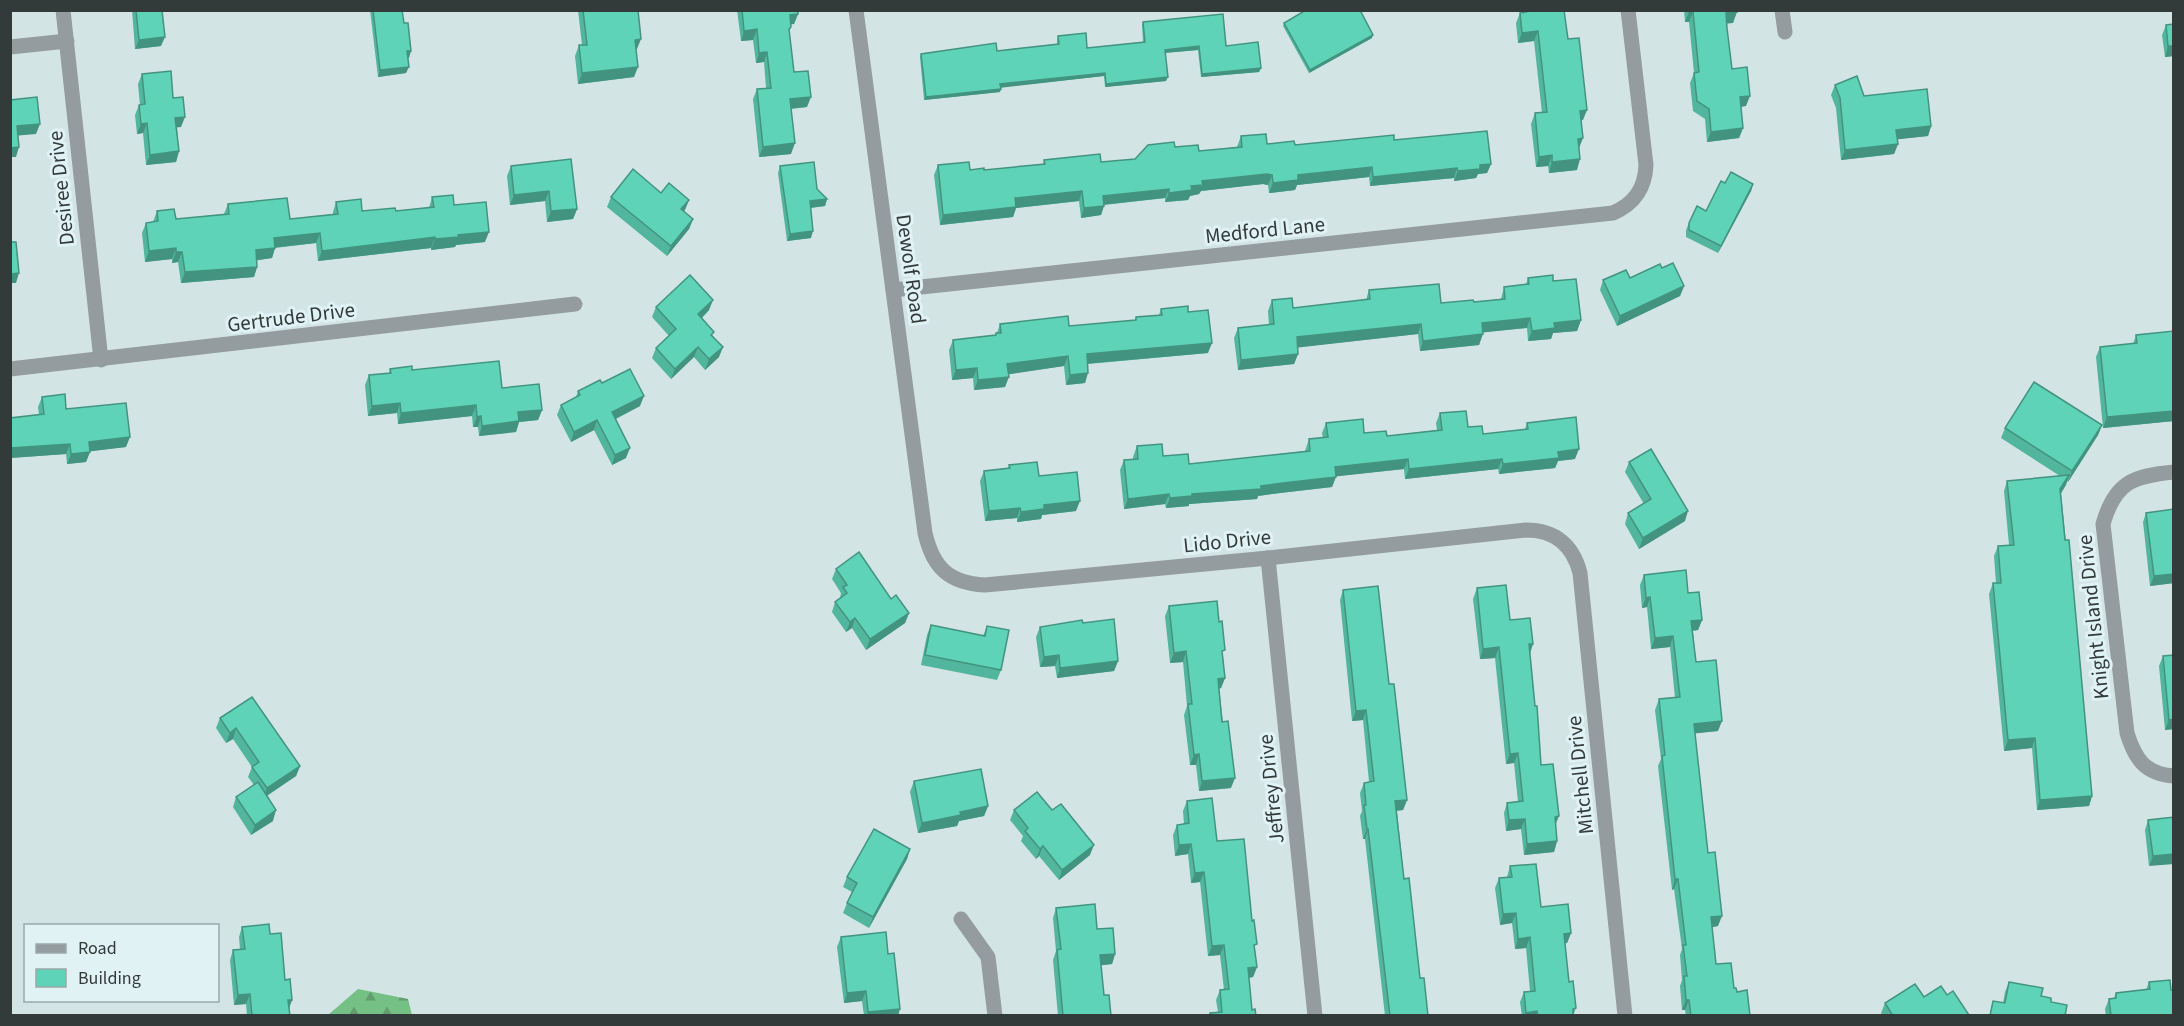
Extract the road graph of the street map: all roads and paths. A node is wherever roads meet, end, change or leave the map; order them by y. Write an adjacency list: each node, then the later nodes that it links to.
1 (63, 10): 6 (street, Desiree Drive)
2 (856, 10): 8 (street, Dewolf Road)
3 (1628, 10): 8 (street, Medford Lane)
4 (1782, 10): 5 (street)
5 (1785, 32)
6 (67, 41): 7 (street); 10 (street, Desiree Drive)
7 (10, 47)
8 (893, 290): 13 (street, Dewolf Road)
9 (575, 304): 10 (street, Gertrude Drive)
10 (101, 360): 11 (street, Gertrude Drive)
11 (10, 369)
12 (2174, 472): 16 (street, Knight Island Drive)
13 (925, 533): 15 (street, Lido Drive)
14 (1558, 537): 15 (street, Lido Drive); 20 (street, Mitchell Drive)
15 (1268, 558): 19 (street, Jeffrey Drive)
16 (2174, 776)
17 (961, 919): 18 (street)
18 (995, 1016)
19 (1315, 1016)
20 (1625, 1016)

